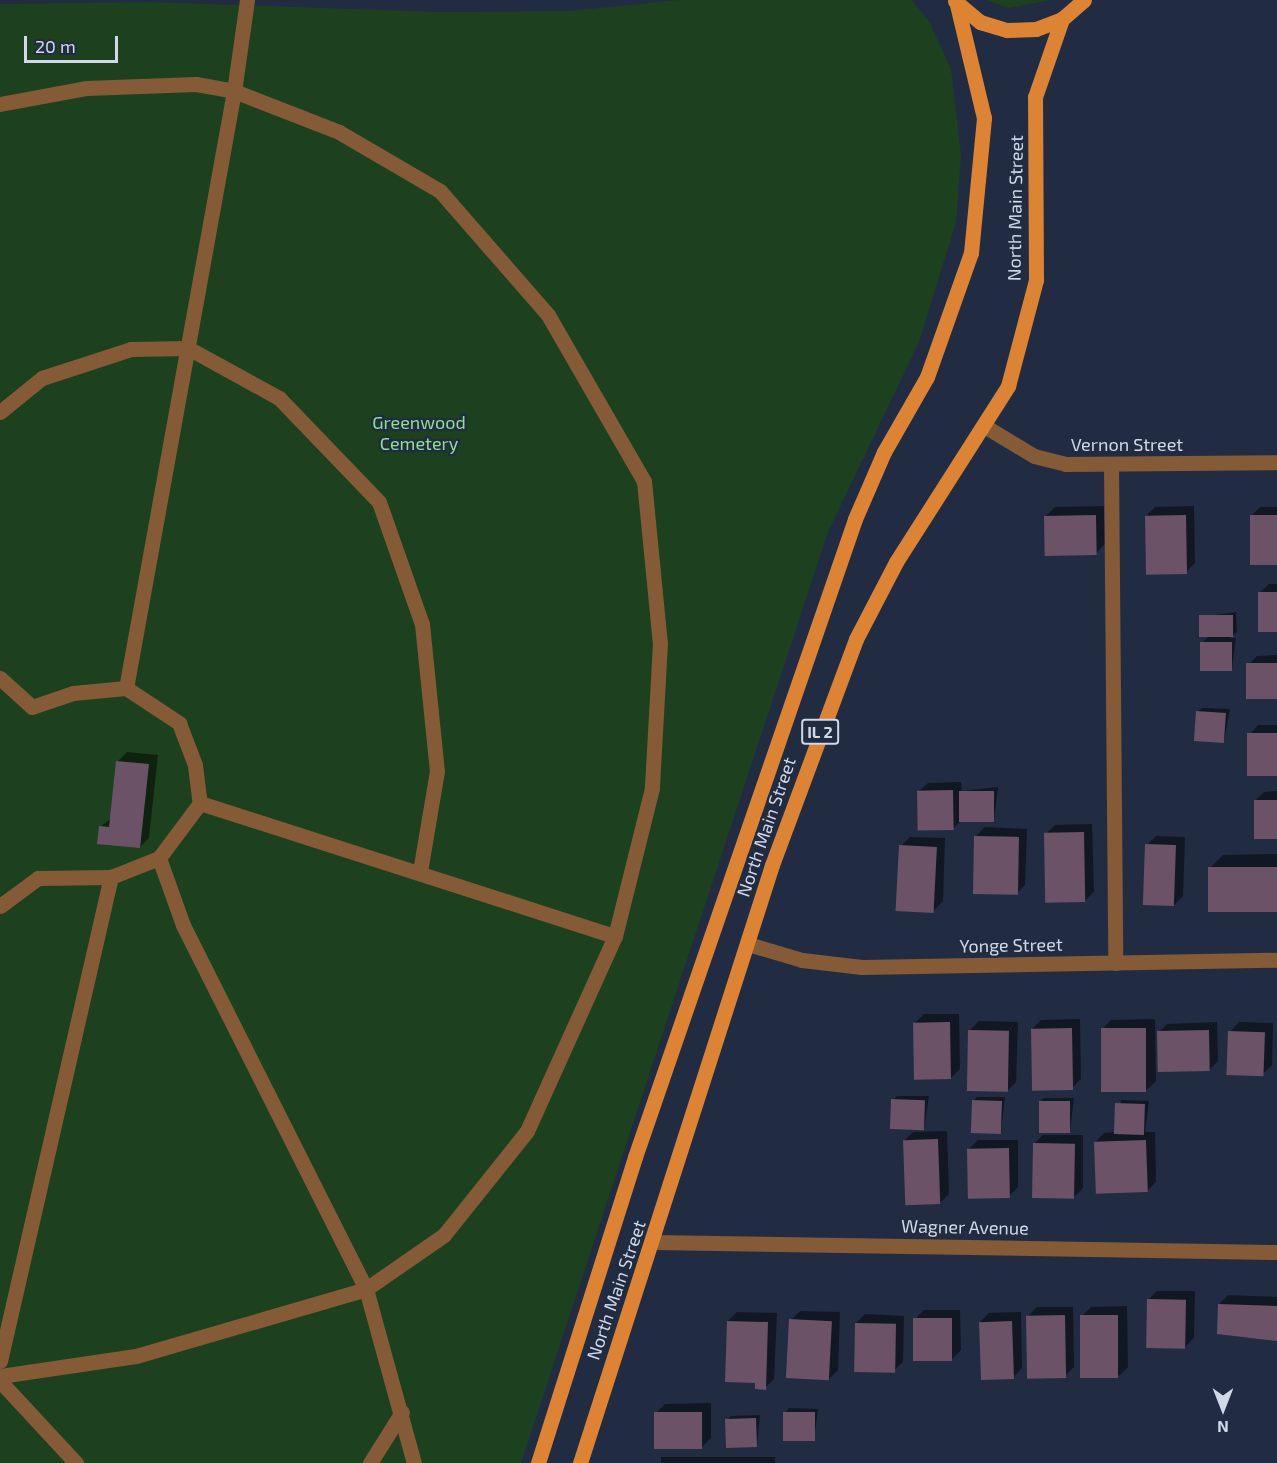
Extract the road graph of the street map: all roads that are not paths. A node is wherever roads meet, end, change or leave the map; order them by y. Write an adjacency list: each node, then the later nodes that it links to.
1 (247, 0): 5 (street)
2 (1084, 0): 4 (main road)
3 (956, 2): 4 (main road); 33 (main road, North Main Street / IL 2)
4 (1062, 19): 9 (main road, North Main Street / IL 2)
5 (234, 91): 6 (street); 7 (street); 19 (street)
6 (0, 104)
7 (188, 348): 8 (street); 13 (street); 16 (street)
8 (0, 412)
9 (986, 427): 11 (street, Vernon Street); 20 (main road, North Main Street / IL 2)
10 (1277, 462): 11 (street, Vernon Street)
11 (1112, 464): 22 (street)
12 (0, 678): 13 (street)
13 (126, 688): 14 (street)
14 (200, 803): 15 (street); 16 (street)
15 (159, 858): 17 (street); 25 (street)
16 (420, 872): 19 (street)
17 (111, 877): 18 (street); 26 (street)
18 (0, 906)
19 (615, 936): 25 (street)
20 (748, 944): 22 (street, Yonge Street); 23 (main road, North Main Street / IL 2)
21 (1277, 960): 22 (street, Yonge Street)
22 (1115, 963)
23 (653, 1242): 24 (street, Wagner Avenue); 34 (main road, North Main Street / IL 2)
24 (1277, 1252)
25 (366, 1289): 27 (street); 29 (street)
26 (0, 1361)
27 (0, 1376)
28 (0, 1381): 30 (street)
29 (402, 1412): 31 (street); 32 (street)
30 (76, 1463)
31 (370, 1463)
32 (414, 1463)
33 (538, 1463)
34 (580, 1463)

